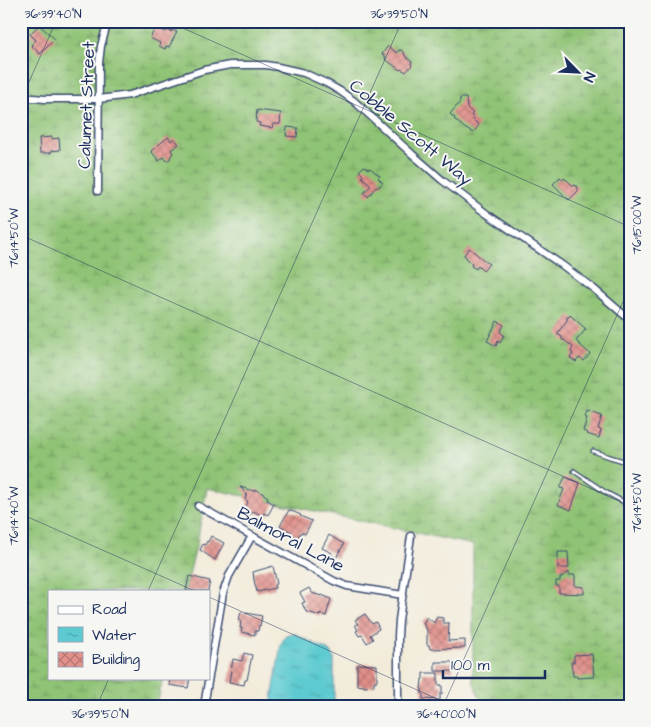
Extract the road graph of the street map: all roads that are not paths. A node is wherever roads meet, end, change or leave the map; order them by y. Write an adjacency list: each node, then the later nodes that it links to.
1 (108, 21): 3 (street, Calumet Street)
2 (21, 97): 3 (street, Cobble Scott Way)
3 (99, 99): 4 (street, Calumet Street); 5 (street, Cobble Scott Way)
4 (98, 191)
5 (630, 320)
6 (593, 451): 7 (lane)
7 (630, 463)
8 (574, 471): 10 (lane)
9 (198, 506): 11 (street, Balmoral Lane)
10 (630, 510)
11 (252, 536): 13 (street, Balmoral Lane); 14 (street)
12 (412, 536): 13 (street)
13 (403, 595): 17 (street)
14 (210, 670)
15 (208, 680): 16 (street)
16 (204, 706)
17 (398, 706)

